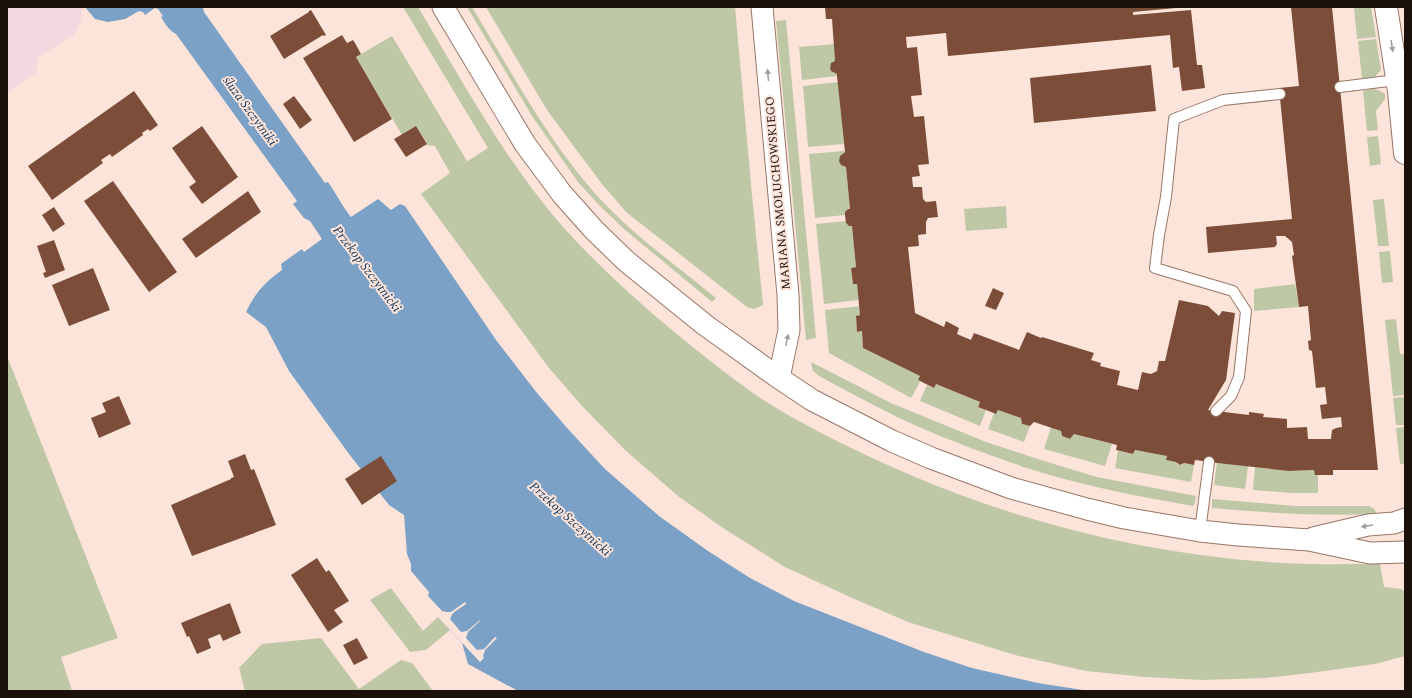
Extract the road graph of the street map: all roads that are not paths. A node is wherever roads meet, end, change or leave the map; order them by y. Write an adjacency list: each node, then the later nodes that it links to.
1 (443, 7): 8 (street)
2 (762, 7): 8 (street, MARIANA SMOLUCHOWSKIEGO, one-way to 2)
3 (1386, 7): 4 (main road, one-way to 4)
4 (1397, 80): 5 (lane); 7 (main road)
5 (1340, 87)
6 (1280, 94): 9 (lane)
7 (1405, 153)
8 (779, 378): 12 (street)
9 (1216, 411)
10 (1209, 462): 12 (lane)
11 (1405, 519): 13 (street, one-way to 13)
12 (1200, 531): 13 (street)
13 (1309, 540): 14 (street)
14 (1405, 552)

